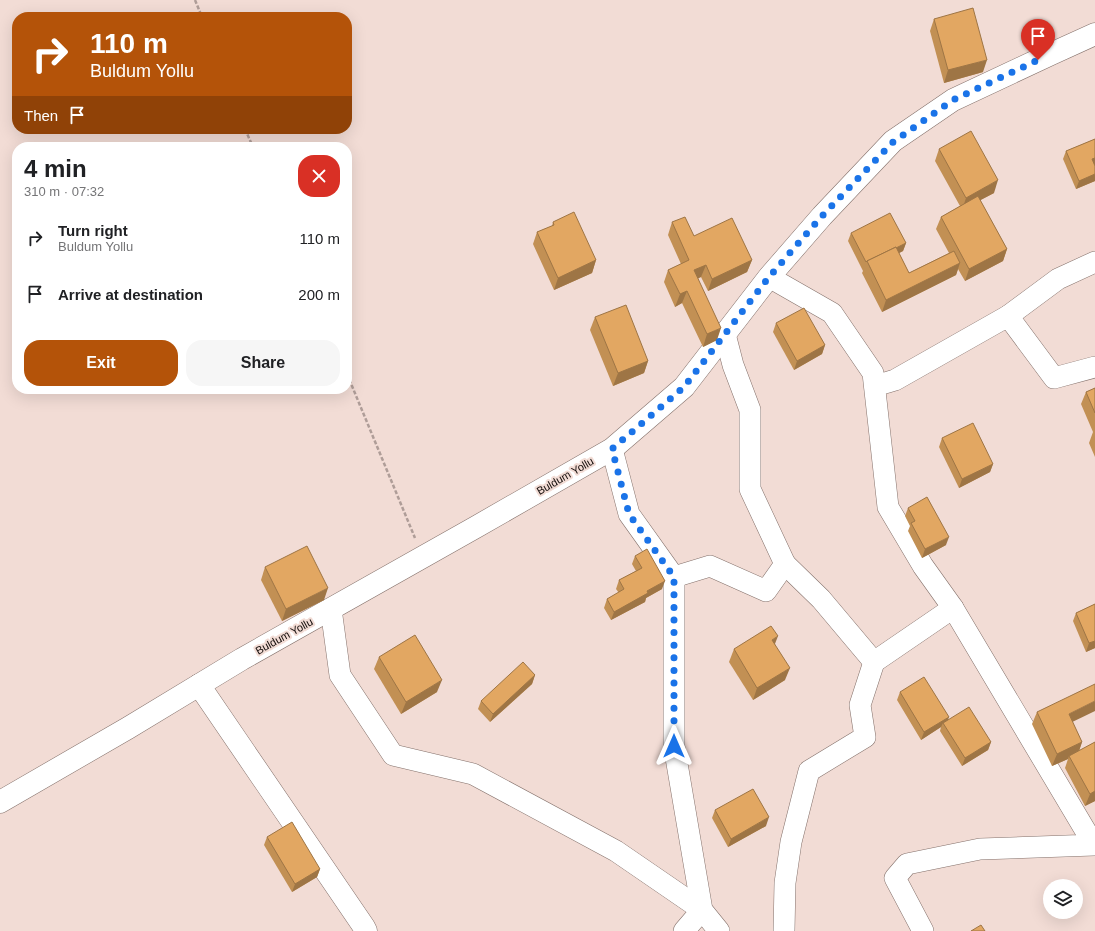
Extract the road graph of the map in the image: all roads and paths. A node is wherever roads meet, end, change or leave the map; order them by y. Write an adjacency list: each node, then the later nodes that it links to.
1 (195, 0): 2 (path)
2 (200, 12)
3 (1095, 34): 5 (street, Buldum Yollu)
4 (1095, 262): 6 (street)
5 (769, 277): 7 (street, Buldum Yollu); 10 (street)
6 (1008, 316): 8 (street); 10 (street)
7 (725, 334): 11 (street, Buldum Yollu); 13 (street)
8 (1095, 367)
9 (352, 386): 12 (path)
10 (875, 386): 15 (street)
11 (612, 449): 12 (street, Buldum Yollu); 14 (street)
12 (423, 557): 16 (street, Buldum Yollu)
13 (785, 564): 14 (street); 17 (street)
14 (674, 577): 21 (street)
15 (953, 608): 17 (street); 20 (street)
16 (331, 609): 18 (street, Buldum Yollu); 21 (street)
17 (874, 662): 25 (street)
18 (199, 685): 19 (street, Buldum Yollu); 22 (street)
19 (0, 802)
20 (1095, 845): 26 (street)
21 (702, 910): 23 (street); 24 (street)
22 (366, 931)
23 (684, 931)
24 (719, 931)
25 (784, 931)
26 (923, 931)

